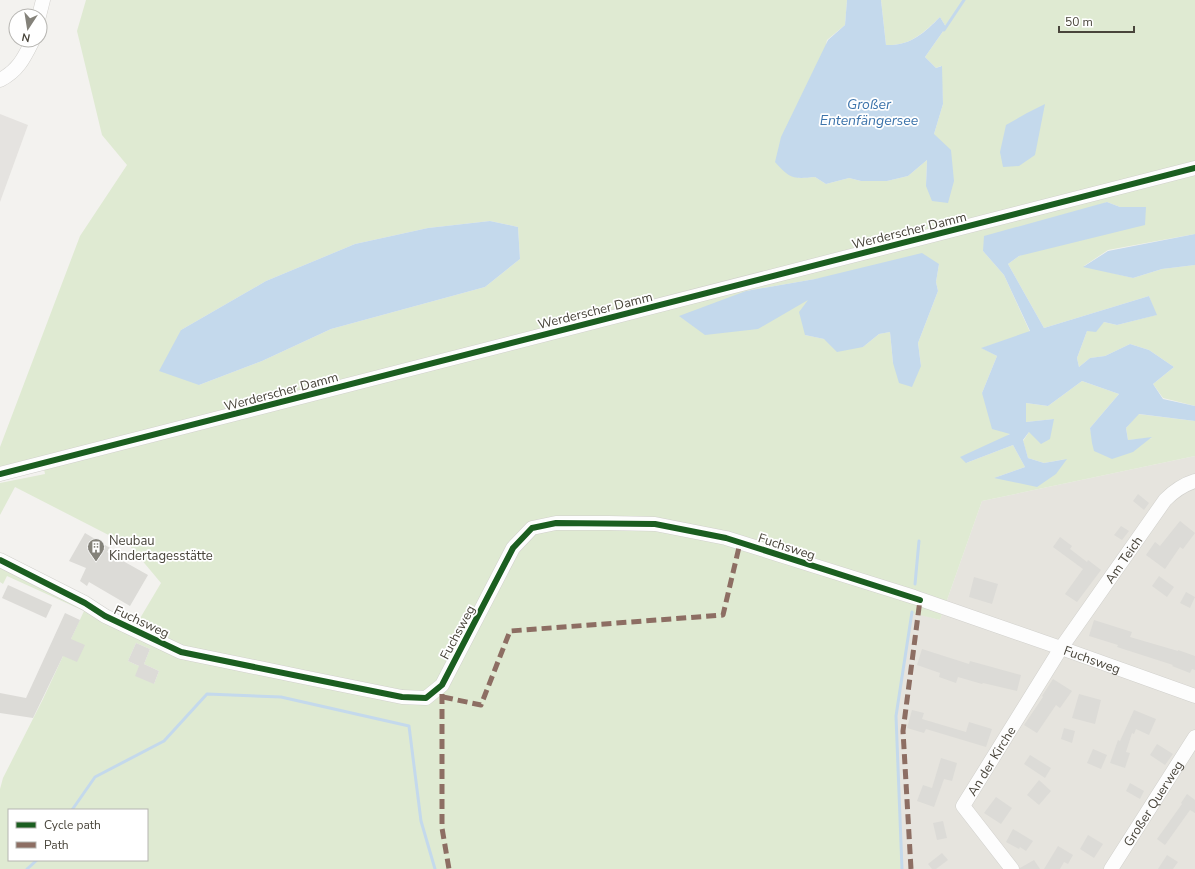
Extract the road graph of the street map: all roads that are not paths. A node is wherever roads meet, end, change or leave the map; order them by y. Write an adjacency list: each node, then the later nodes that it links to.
1 (29, 48): 2 (street)
2 (0, 80)
3 (1195, 168): 4 (street, Werderscher Damm)
4 (0, 474)
5 (1195, 481): 7 (street, Am Teich)
6 (0, 560): 7 (street, Fuchsweg)
7 (1061, 648): 8 (street, Fuchsweg); 10 (street, An der Kirche)
8 (1195, 696)
9 (1195, 736): 11 (street, Großer Querweg)
10 (1012, 869)
11 (1111, 869)

